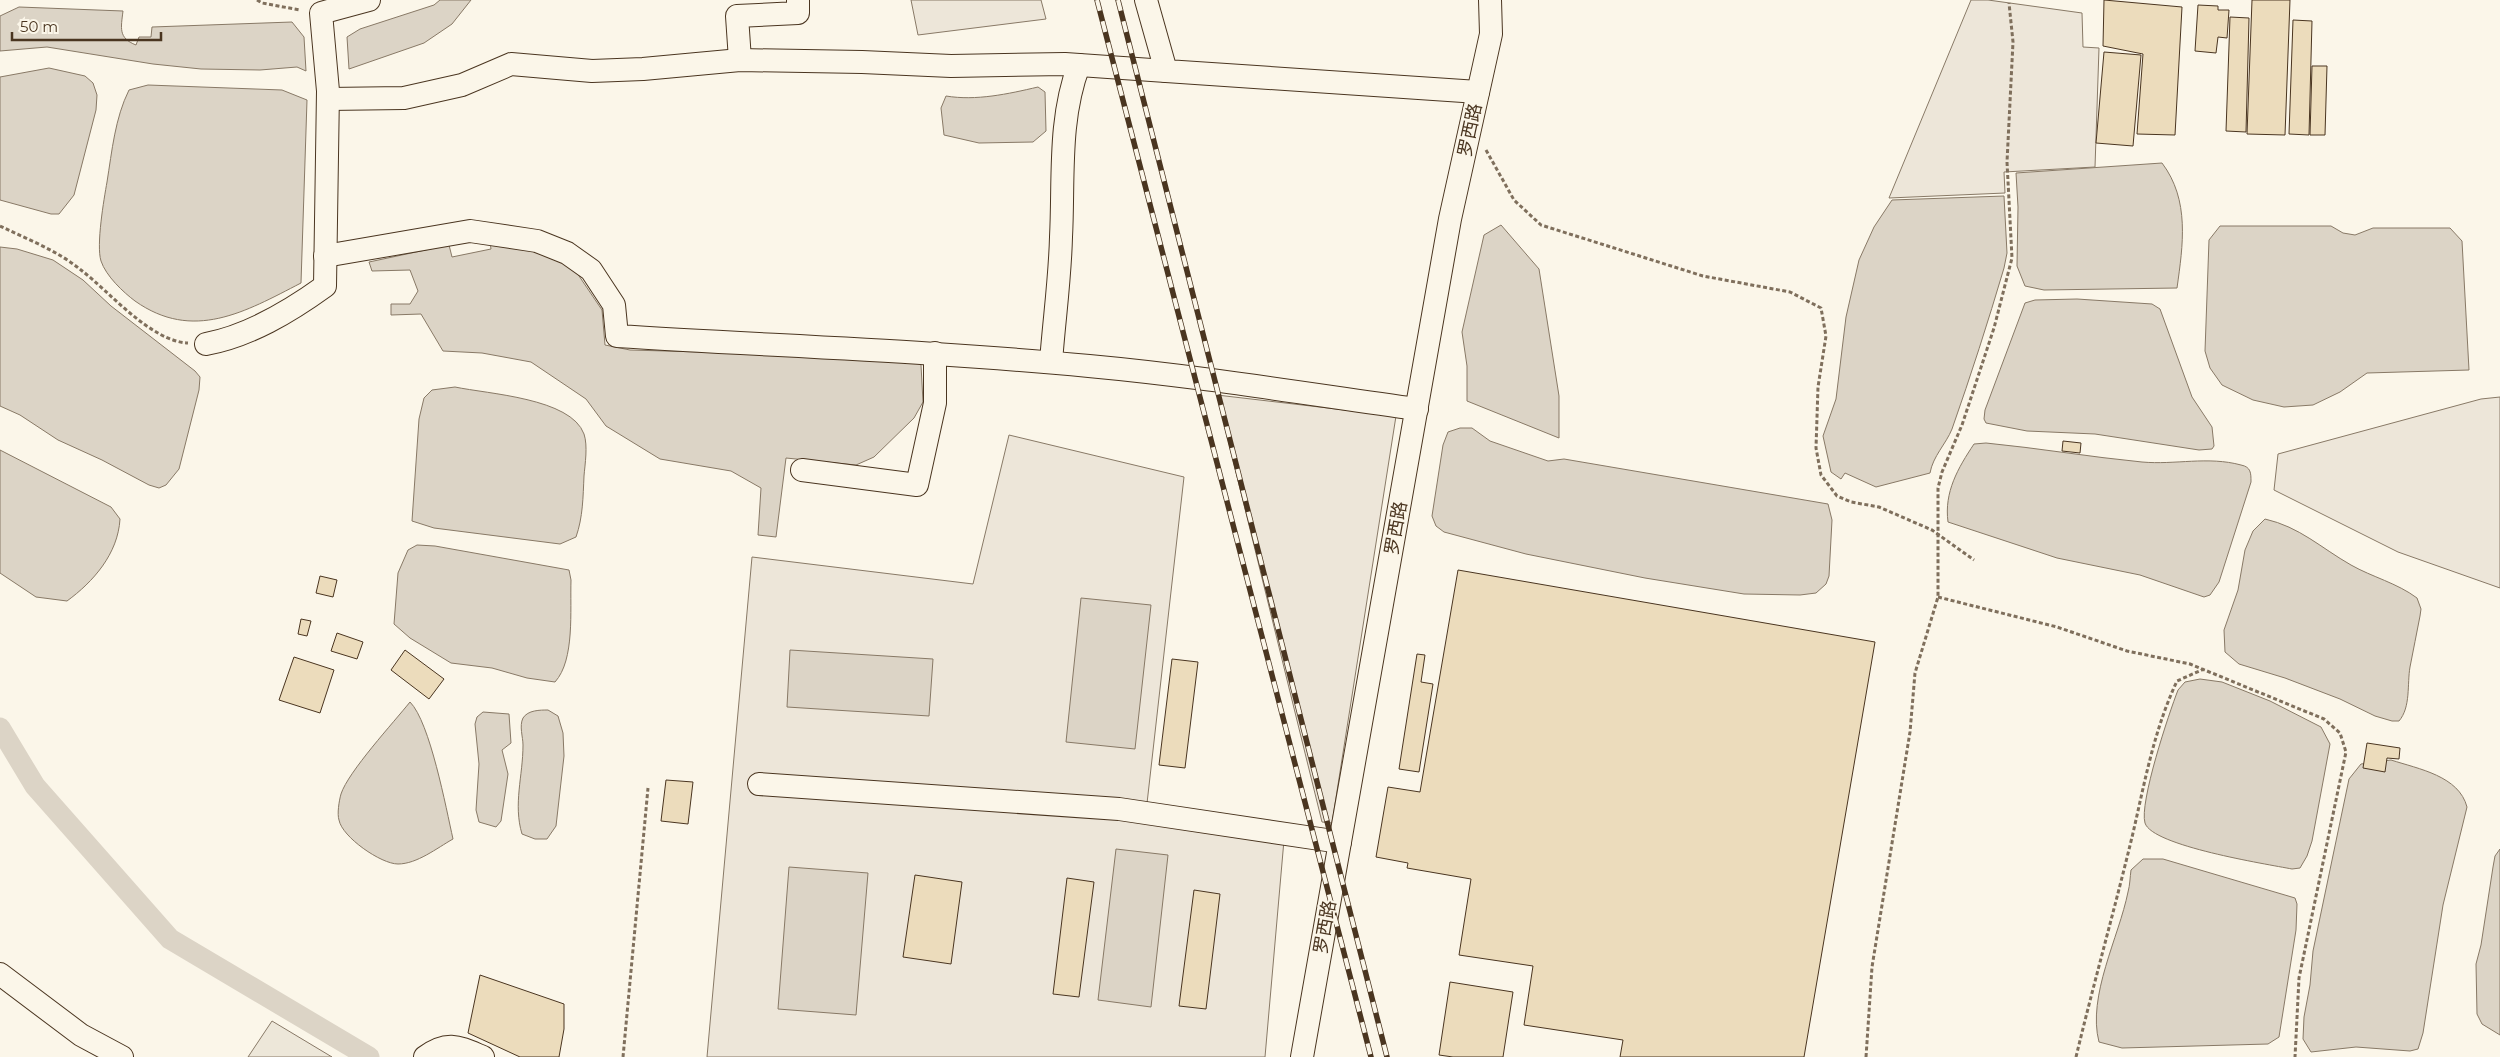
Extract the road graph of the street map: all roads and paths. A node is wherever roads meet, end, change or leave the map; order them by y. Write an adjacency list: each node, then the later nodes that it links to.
1 (257, 0): 7 (path)
2 (368, 0): 7 (street)
3 (798, 0): 8 (street)
4 (1146, 0): 10 (street)
5 (1490, 0): 11 (street, 罗西路)
6 (2009, 3): 21 (path)
7 (321, 13): 12 (street)
8 (740, 60): 9 (street); 12 (street)
9 (1079, 65): 10 (street); 18 (street)
10 (1166, 71): 11 (street)
11 (1478, 92): 13 (street, 罗西路)
12 (328, 99): 15 (street)
13 (1468, 141): 19 (street, 罗西路); 21 (path)
14 (0, 226): 16 (path)
15 (325, 256): 16 (street); 17 (street)
16 (206, 344)
17 (935, 353): 18 (street); 20 (street)
18 (1051, 362): 19 (street)
19 (1417, 409): 27 (street, 罗西路)
20 (802, 470)
21 (1938, 534): 22 (path); 23 (path)
22 (1974, 560)
23 (1938, 597): 24 (path); 34 (path)
24 (2204, 669): 35 (path); 36 (path)
25 (759, 784): 27 (street)
26 (648, 788): 32 (path)
27 (1340, 842): 33 (street, 罗西路)
28 (0, 974): 29 (street)
29 (122, 1057)
30 (425, 1057): 31 (street)
31 (483, 1057)
32 (623, 1057)
33 (1302, 1057)
34 (1866, 1057)
35 (2076, 1057)
36 (2295, 1057)

